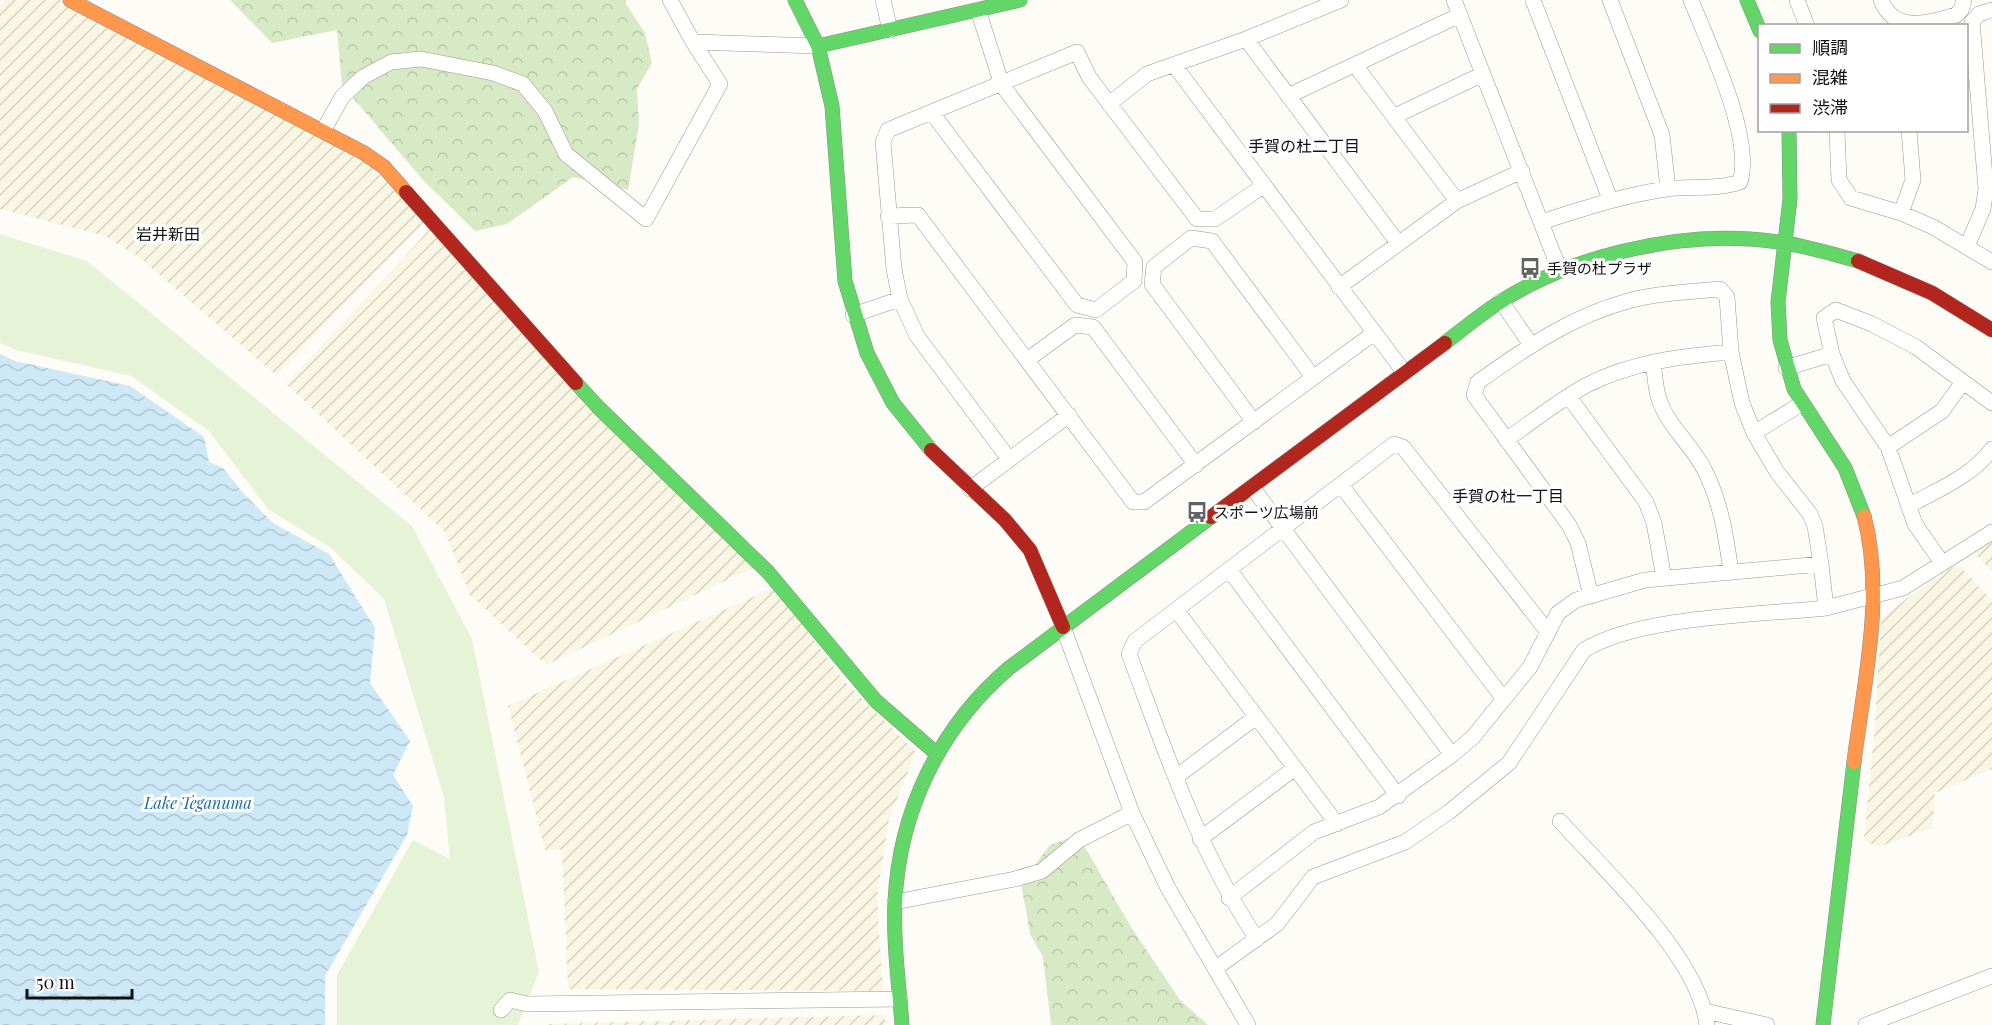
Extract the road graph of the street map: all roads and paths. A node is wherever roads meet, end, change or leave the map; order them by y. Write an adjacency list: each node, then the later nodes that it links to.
1 (70, 0): 32 (street)
2 (670, 0): 22 (street)
3 (795, 0): 23 (street)
4 (883, 0): 20 (street)
5 (1020, 0): 15 (street)
6 (1341, 0): 21 (street)
7 (1454, 0): 17 (street)
8 (1533, 0): 39 (street)
9 (1610, 0): 38 (street)
10 (1691, 0): 38 (street)
11 (1747, 0): 19 (street)
12 (1797, 0): 18 (street)
13 (1881, 0): 14 (street)
14 (1964, 0)
15 (978, 10): 20 (street); 27 (street)
16 (1992, 10): 46 (street)
17 (1460, 15): 25 (street); 26 (street)
18 (1806, 24)
19 (1758, 26)
20 (890, 30): 23 (street)
21 (1246, 39): 24 (street); 28 (street)
22 (693, 42): 23 (street); 32 (street)
23 (818, 45): 52 (street)
24 (1174, 65): 29 (street); 37 (street)
25 (1355, 65): 28 (street); 31 (street)
26 (1483, 74): 31 (street); 36 (street)
27 (1002, 85): 29 (street); 30 (street); 30 (street)
28 (1288, 96): 45 (street)
29 (1109, 104): 37 (street)
30 (932, 113): 42 (street)
31 (1395, 116): 40 (street)
32 (323, 132): 94 (street)
33 (1789, 132): 44 (street)
34 (1837, 132): 41 (street)
35 (1908, 132): 41 (street)
36 (1522, 171): 40 (street); 43 (street)
37 (1263, 186): 49 (street)
38 (1668, 189): 39 (street)
39 (1610, 199): 43 (street)
40 (1457, 201): 45 (street)
41 (1901, 213): 46 (street)
42 (888, 216): 50 (street); 58 (street)
43 (1541, 222): 48 (street)
44 (1787, 242): 48 (street); 53 (street); 60 (street)
45 (1398, 243): 49 (street)
46 (1967, 246): 47 (street)
47 (1992, 262)
48 (1560, 271): 51 (street)
49 (1339, 287): 54 (street)
50 (900, 299): 52 (street); 73 (street)
51 (1501, 301): 55 (street); 61 (street)
52 (854, 315): 77 (street)
53 (1992, 330)
54 (1374, 333): 61 (street); 62 (street)
55 (1531, 345): 56 (street); 70 (street)
56 (1731, 352): 59 (street); 69 (street)
57 (1832, 354): 60 (street); 63 (street); 71 (street)
58 (1027, 360): 67 (street); 74 (street)
59 (1653, 362): 64 (street); 84 (street)
60 (1786, 368): 66 (street)
61 (1404, 372): 76 (street)
62 (1313, 377): 68 (street); 68 (street)
63 (1963, 382): 65 (street); 71 (street)
64 (1569, 397): 70 (street); 85 (street)
65 (1992, 403)
66 (1801, 404): 69 (street); 87 (street)
67 (1069, 415): 73 (street); 74 (street)
68 (1254, 422): 74 (street)
69 (1754, 433): 82 (street)
70 (1506, 440): 86 (street)
71 (1888, 447): 78 (street)
72 (1992, 449): 78 (street)
73 (1009, 459): 77 (street)
74 (1196, 465)
75 (1341, 485): 79 (street); 91 (street); 92 (street)
76 (1252, 487): 79 (street); 90 (street)
77 (970, 489): 90 (street)
78 (1910, 505): 81 (street)
79 (1282, 528): 83 (street); 95 (street)
80 (1992, 532): 81 (street)
81 (1942, 563): 87 (street)
82 (1821, 564): 84 (street); 88 (street)
83 (1230, 571): 89 (street); 98 (street)
84 (1731, 572): 85 (street)
85 (1664, 578): 86 (street)
86 (1591, 596): 91 (street)
87 (1874, 596): 88 (street); 114 (street)
88 (1826, 609): 105 (street)
89 (1177, 611): 93 (street); 97 (street)
90 (1063, 627): 94 (street); 99 (street)
91 (1548, 632): 92 (street)
92 (1503, 698): 95 (street)
93 (1256, 717): 96 (street); 97 (street)
94 (937, 754): 104 (street)
95 (1452, 755): 98 (street)
96 (1295, 768): 101 (street); 102 (street)
97 (1176, 777): 102 (street)
98 (1398, 796): 101 (street)
99 (1132, 813): 104 (street); 106 (street)
100 (1560, 821): 110 (street)
101 (1337, 825): 103 (street)
102 (1200, 839): 103 (street)
103 (1230, 898): 105 (street)
104 (895, 902): 108 (street)
105 (1257, 939): 106 (street)
106 (1216, 968): 112 (street)
107 (1992, 976): 115 (street)
108 (900, 999): 109 (street); 111 (street)
109 (501, 1010)
110 (1706, 1018): 113 (street)
111 (902, 1025)
112 (1248, 1025)
113 (1767, 1025)
114 (1823, 1025)
115 (1866, 1025)

